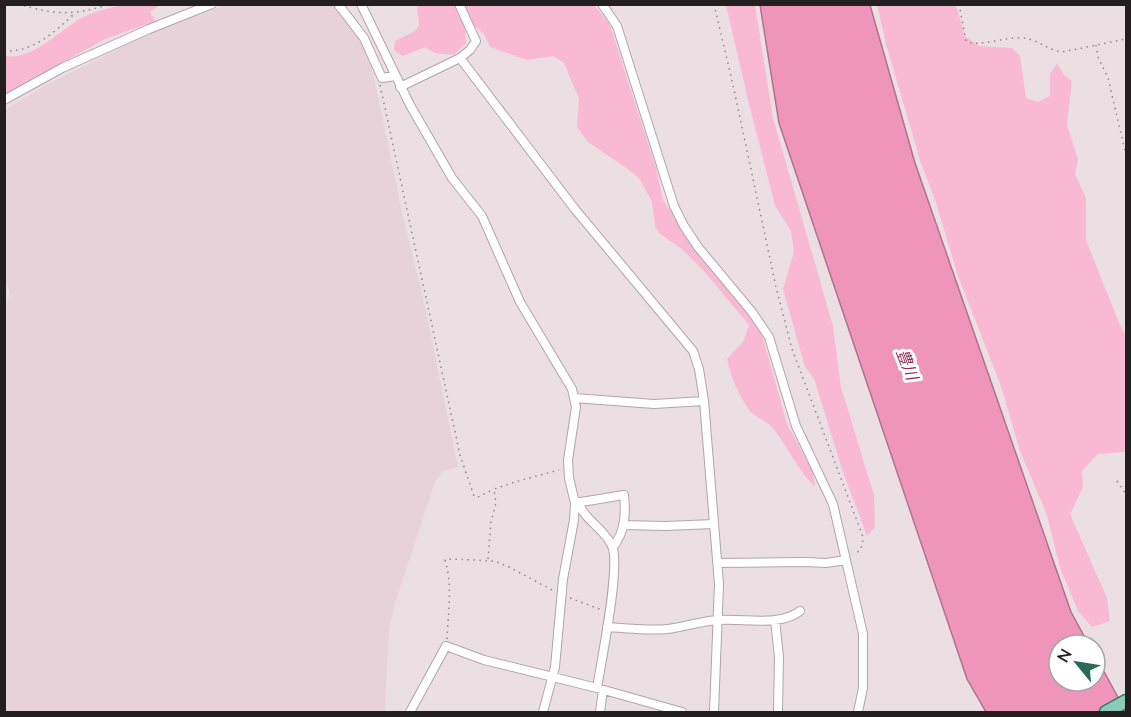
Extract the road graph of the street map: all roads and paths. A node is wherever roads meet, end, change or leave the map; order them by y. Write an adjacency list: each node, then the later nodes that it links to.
1 (18, 4): 10 (path)
2 (110, 4): 10 (path)
3 (212, 4): 18 (street)
4 (338, 4): 16 (street)
5 (361, 4): 15 (street)
6 (459, 4): 14 (street)
7 (602, 4): 31 (street)
8 (714, 4): 31 (path)
9 (958, 4): 12 (path)
10 (73, 14): 13 (path)
11 (1126, 39): 12 (path)
12 (1096, 44): 19 (path)
13 (4, 51)
14 (460, 58): 17 (street); 21 (street)
15 (395, 76): 16 (street); 17 (street)
16 (382, 78): 24 (path)
17 (400, 87): 20 (street)
18 (4, 100)
19 (1126, 155)
20 (574, 398): 21 (street); 22 (street)
21 (704, 401): 27 (street)
22 (569, 468): 24 (path); 26 (street)
23 (1117, 481): 25 (path)
24 (494, 489): 30 (path)
25 (1126, 494)
26 (577, 503): 28 (street); 29 (street); 33 (street)
27 (714, 524): 28 (street); 32 (street)
28 (624, 525): 29 (street)
29 (613, 547): 35 (street)
30 (488, 559): 33 (path); 39 (path)
31 (846, 560): 32 (street); 49 (street)
32 (717, 563): 36 (street)
33 (561, 594): 35 (path); 40 (street)
34 (800, 611): 37 (street)
35 (609, 613): 38 (street)
36 (719, 620): 37 (street); 38 (street); 47 (street)
37 (775, 620): 48 (street)
38 (607, 627): 41 (street)
39 (446, 646): 40 (street); 43 (street)
40 (552, 678): 41 (street); 44 (street)
41 (600, 689): 45 (street); 46 (street)
42 (1126, 701): 50 (main road)
43 (410, 712)
44 (543, 712)
45 (600, 712)
46 (682, 712)
47 (714, 712)
48 (778, 712)
49 (858, 712)
50 (1106, 712)

